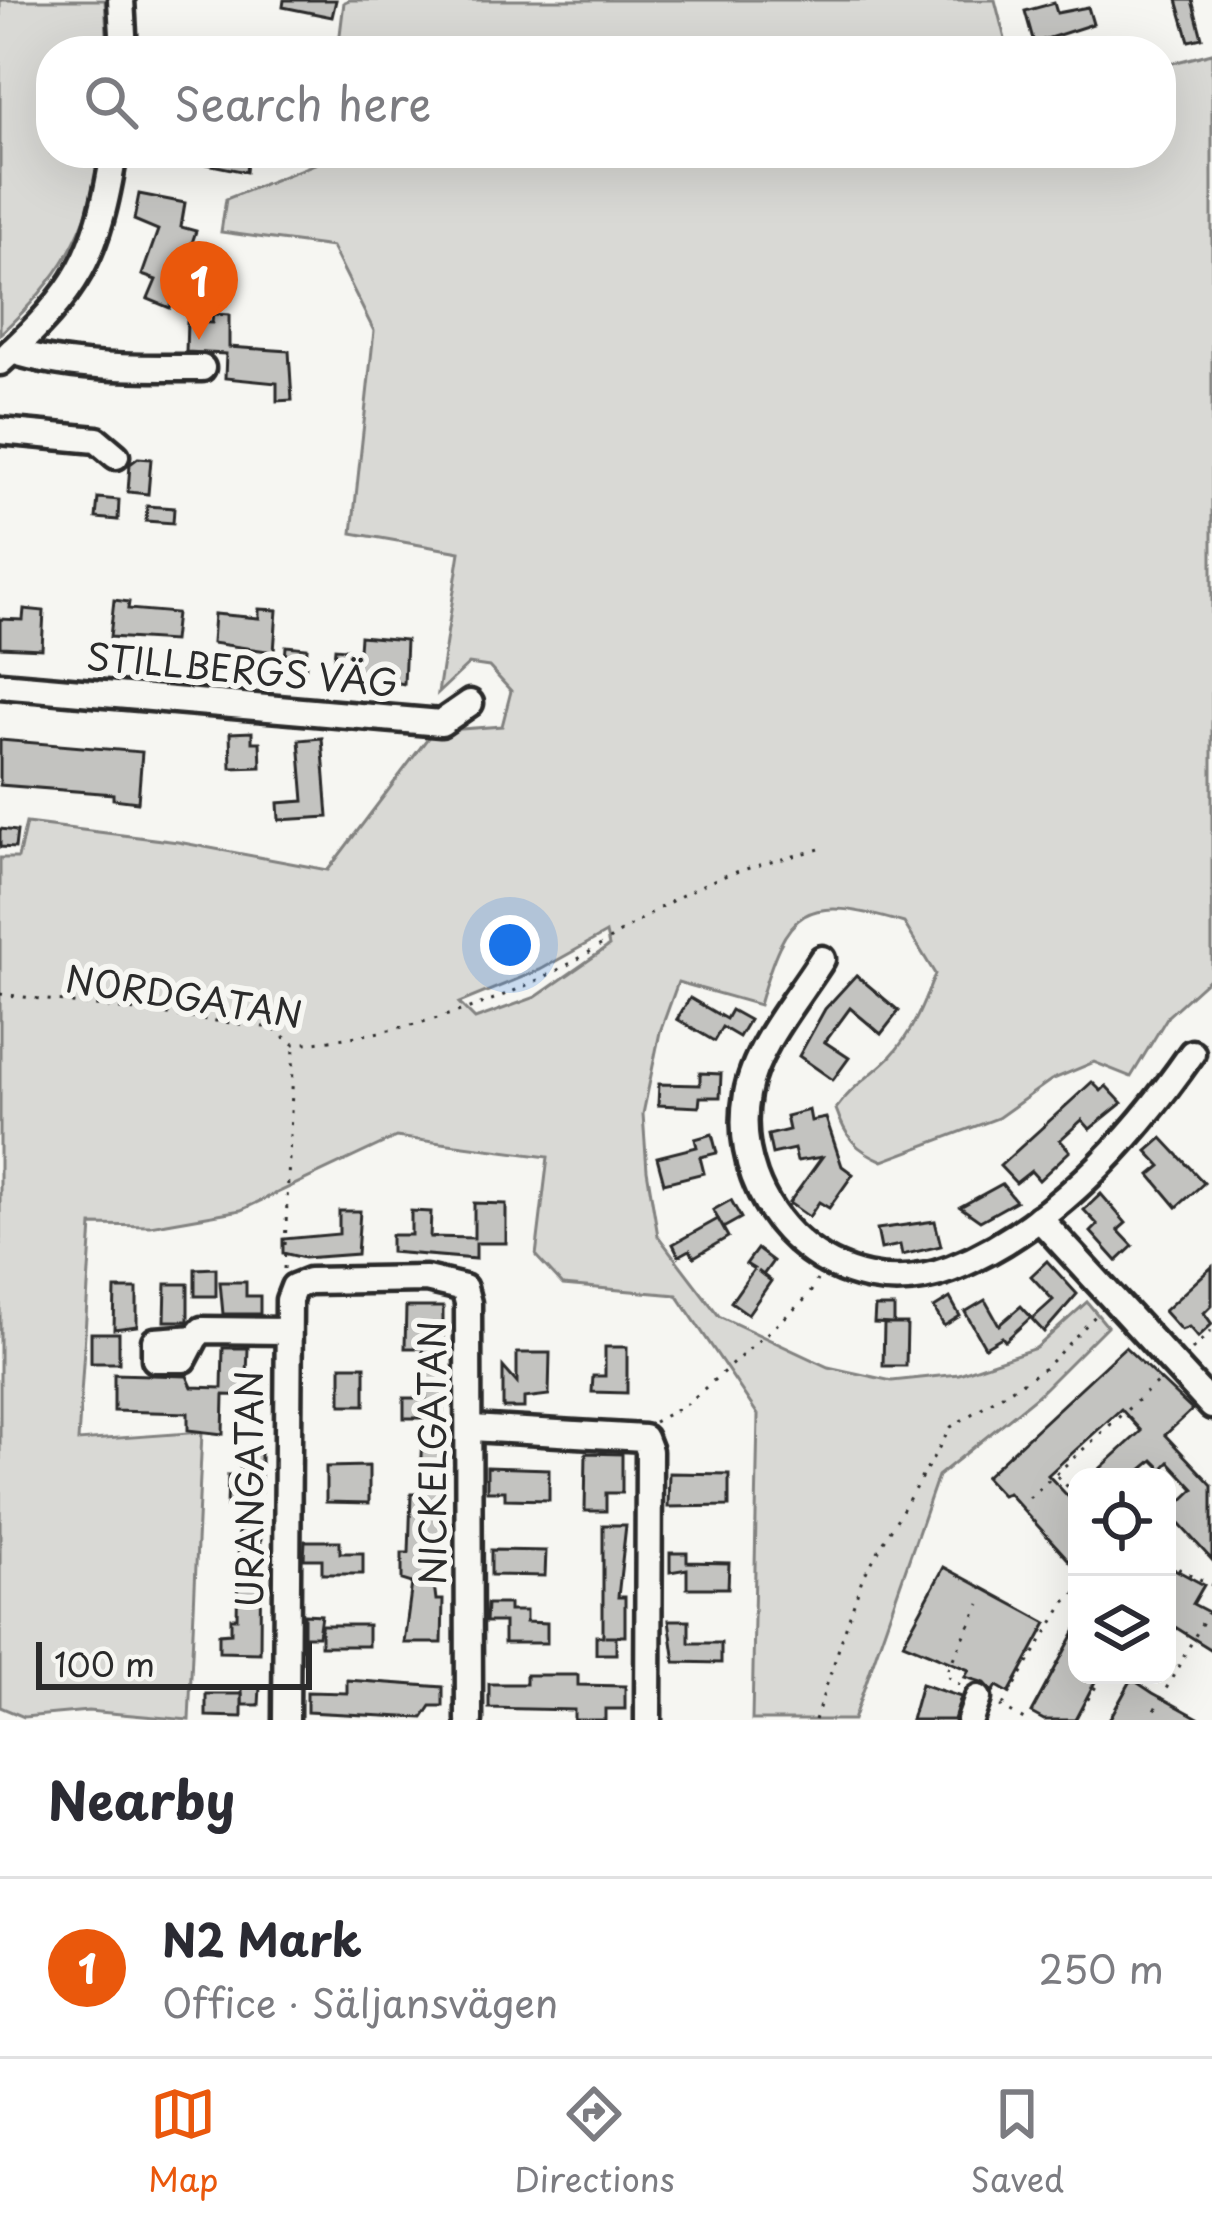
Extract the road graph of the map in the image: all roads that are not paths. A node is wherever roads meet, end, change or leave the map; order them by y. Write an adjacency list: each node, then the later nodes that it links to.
1 (121, 0): 2 (street)
2 (123, 36)
3 (112, 168): 4 (street)
4 (6, 356): 5 (street)
5 (202, 368)
6 (0, 431): 7 (street)
7 (116, 456)
8 (0, 685): 9 (street, STILLBERGS VÄG)
9 (470, 703)
10 (822, 959): 12 (street)
11 (1192, 1053): 12 (street)
12 (1039, 1218): 16 (street)
13 (294, 1287): 14 (street, URANGATAN); 17 (street, NICKELGATAN)
14 (287, 1330): 15 (street, URANGATAN); 18 (street, URANGATAN)
15 (195, 1338)
16 (1212, 1406)
17 (472, 1428): 19 (street, NICKELGATAN); 20 (street)
18 (286, 1720)
19 (469, 1720)
20 (648, 1720)

